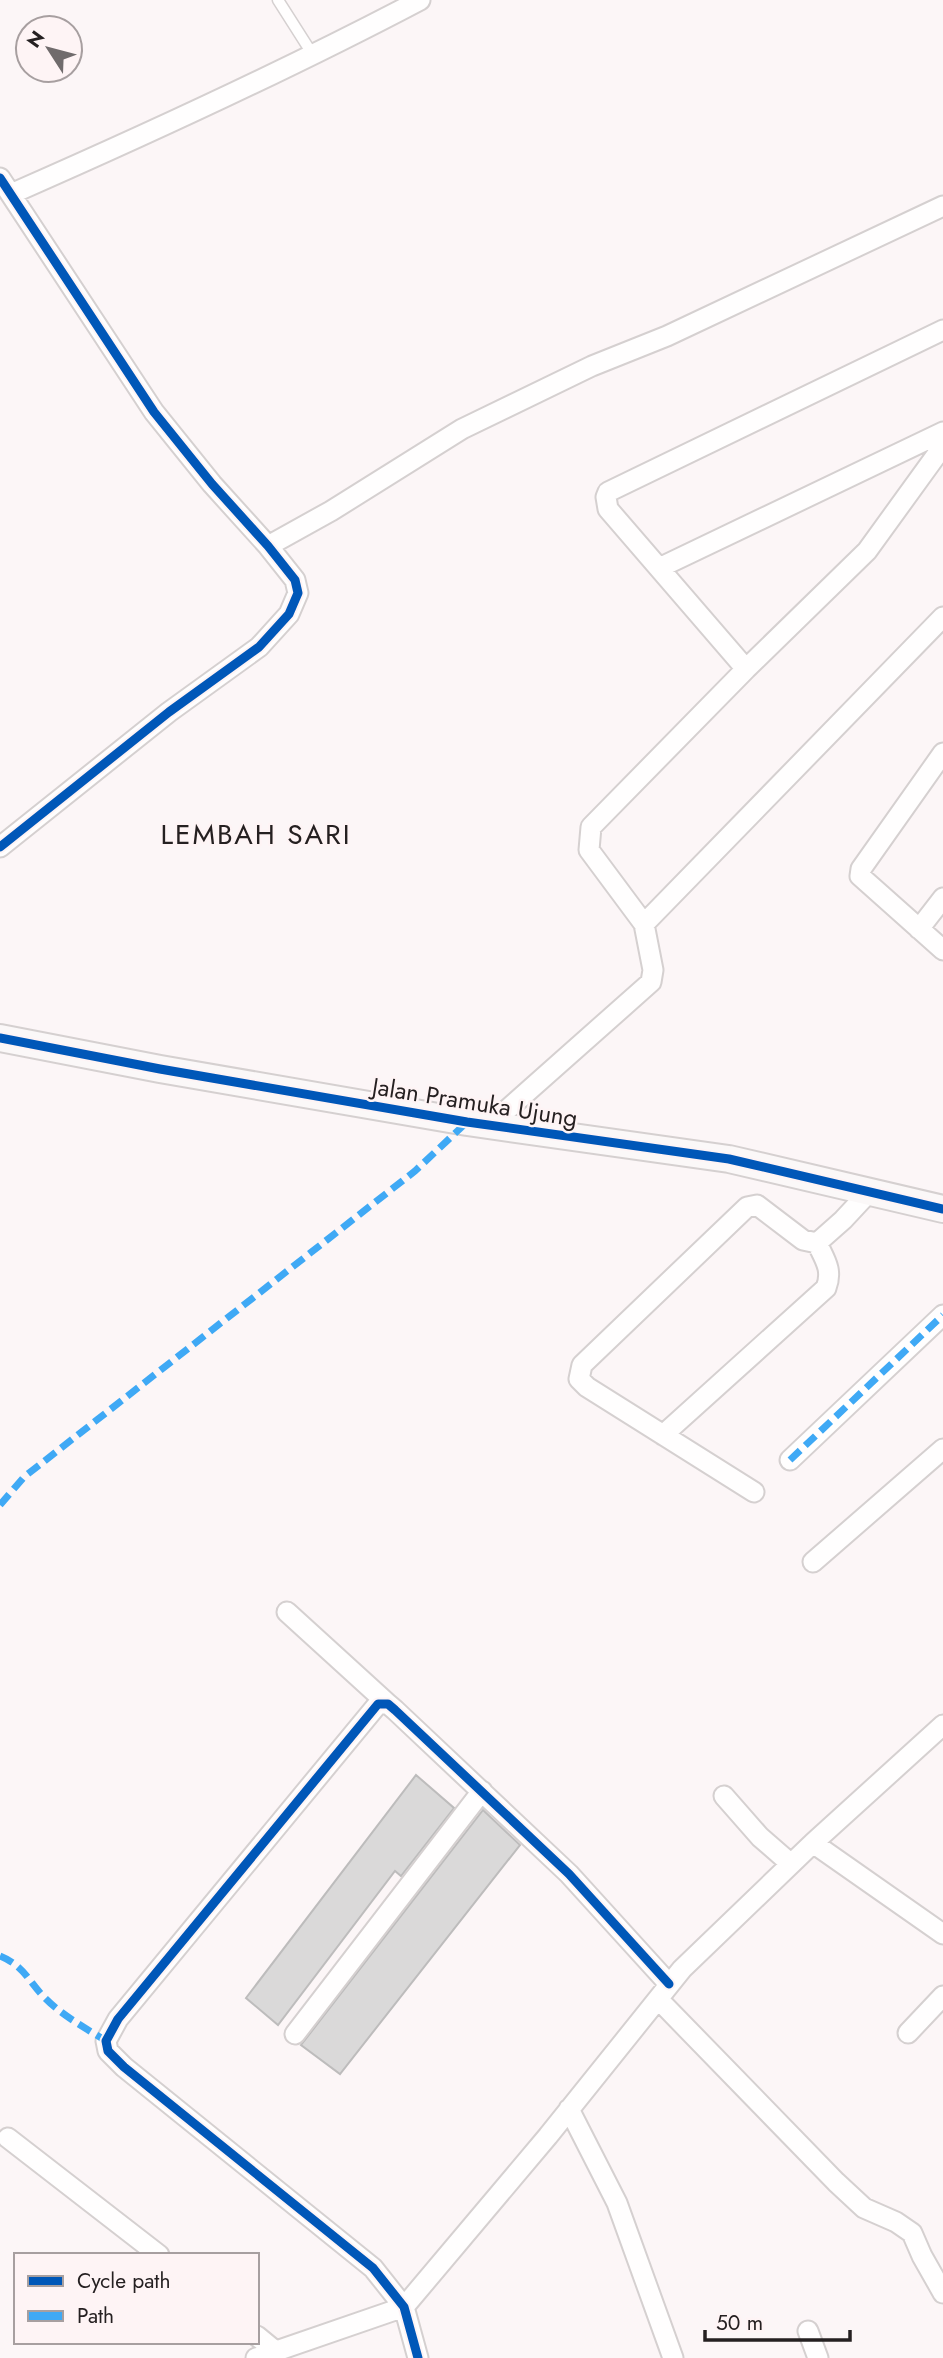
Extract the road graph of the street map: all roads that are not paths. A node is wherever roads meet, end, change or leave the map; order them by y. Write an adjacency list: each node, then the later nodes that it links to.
1 (278, 0): 3 (lane)
2 (420, 0): 3 (street)
3 (313, 55): 4 (street)
4 (6, 186): 9 (street)
5 (943, 206): 9 (street)
6 (943, 330): 10 (street)
7 (943, 432): 10 (street)
8 (943, 446): 12 (street)
9 (268, 546): 14 (street)
10 (659, 568): 12 (street)
11 (943, 617): 16 (street)
12 (746, 668): 16 (street)
13 (943, 754): 17 (street)
14 (0, 847)
15 (943, 898): 17 (street)
16 (644, 924): 20 (street)
17 (919, 929): 18 (street)
18 (943, 950)
19 (0, 1038): 20 (street, Jalan Pramuka Ujung)
20 (491, 1124): 21 (street, Jalan Pramuka Ujung)
21 (870, 1191): 22 (street, Jalan Pramuka Ujung); 23 (street)
22 (941, 1205)
23 (817, 1243): 25 (street); 25 (street)
24 (943, 1315): 27 (street)
25 (663, 1435): 28 (street)
26 (943, 1449): 29 (street)
27 (790, 1460)
28 (754, 1492)
29 (813, 1562)
30 (286, 1612): 31 (street)
31 (388, 1704): 33 (street); 46 (street)
32 (943, 1725): 35 (street)
33 (482, 1791): 38 (street); 41 (street)
34 (723, 1797): 36 (street)
35 (813, 1843): 36 (street); 37 (street)
36 (791, 1864): 38 (street)
37 (943, 1934)
38 (664, 1992): 42 (street); 45 (street)
39 (943, 1996): 40 (street)
40 (908, 2033)
41 (295, 2034)
42 (569, 2109): 46 (street); 50 (street)
43 (8, 2138): 44 (street)
44 (156, 2253)
45 (943, 2292)
46 (404, 2307): 48 (street); 49 (street)
47 (807, 2331): 51 (street)
48 (265, 2354)
49 (418, 2358)
50 (673, 2358)
51 (818, 2358)

